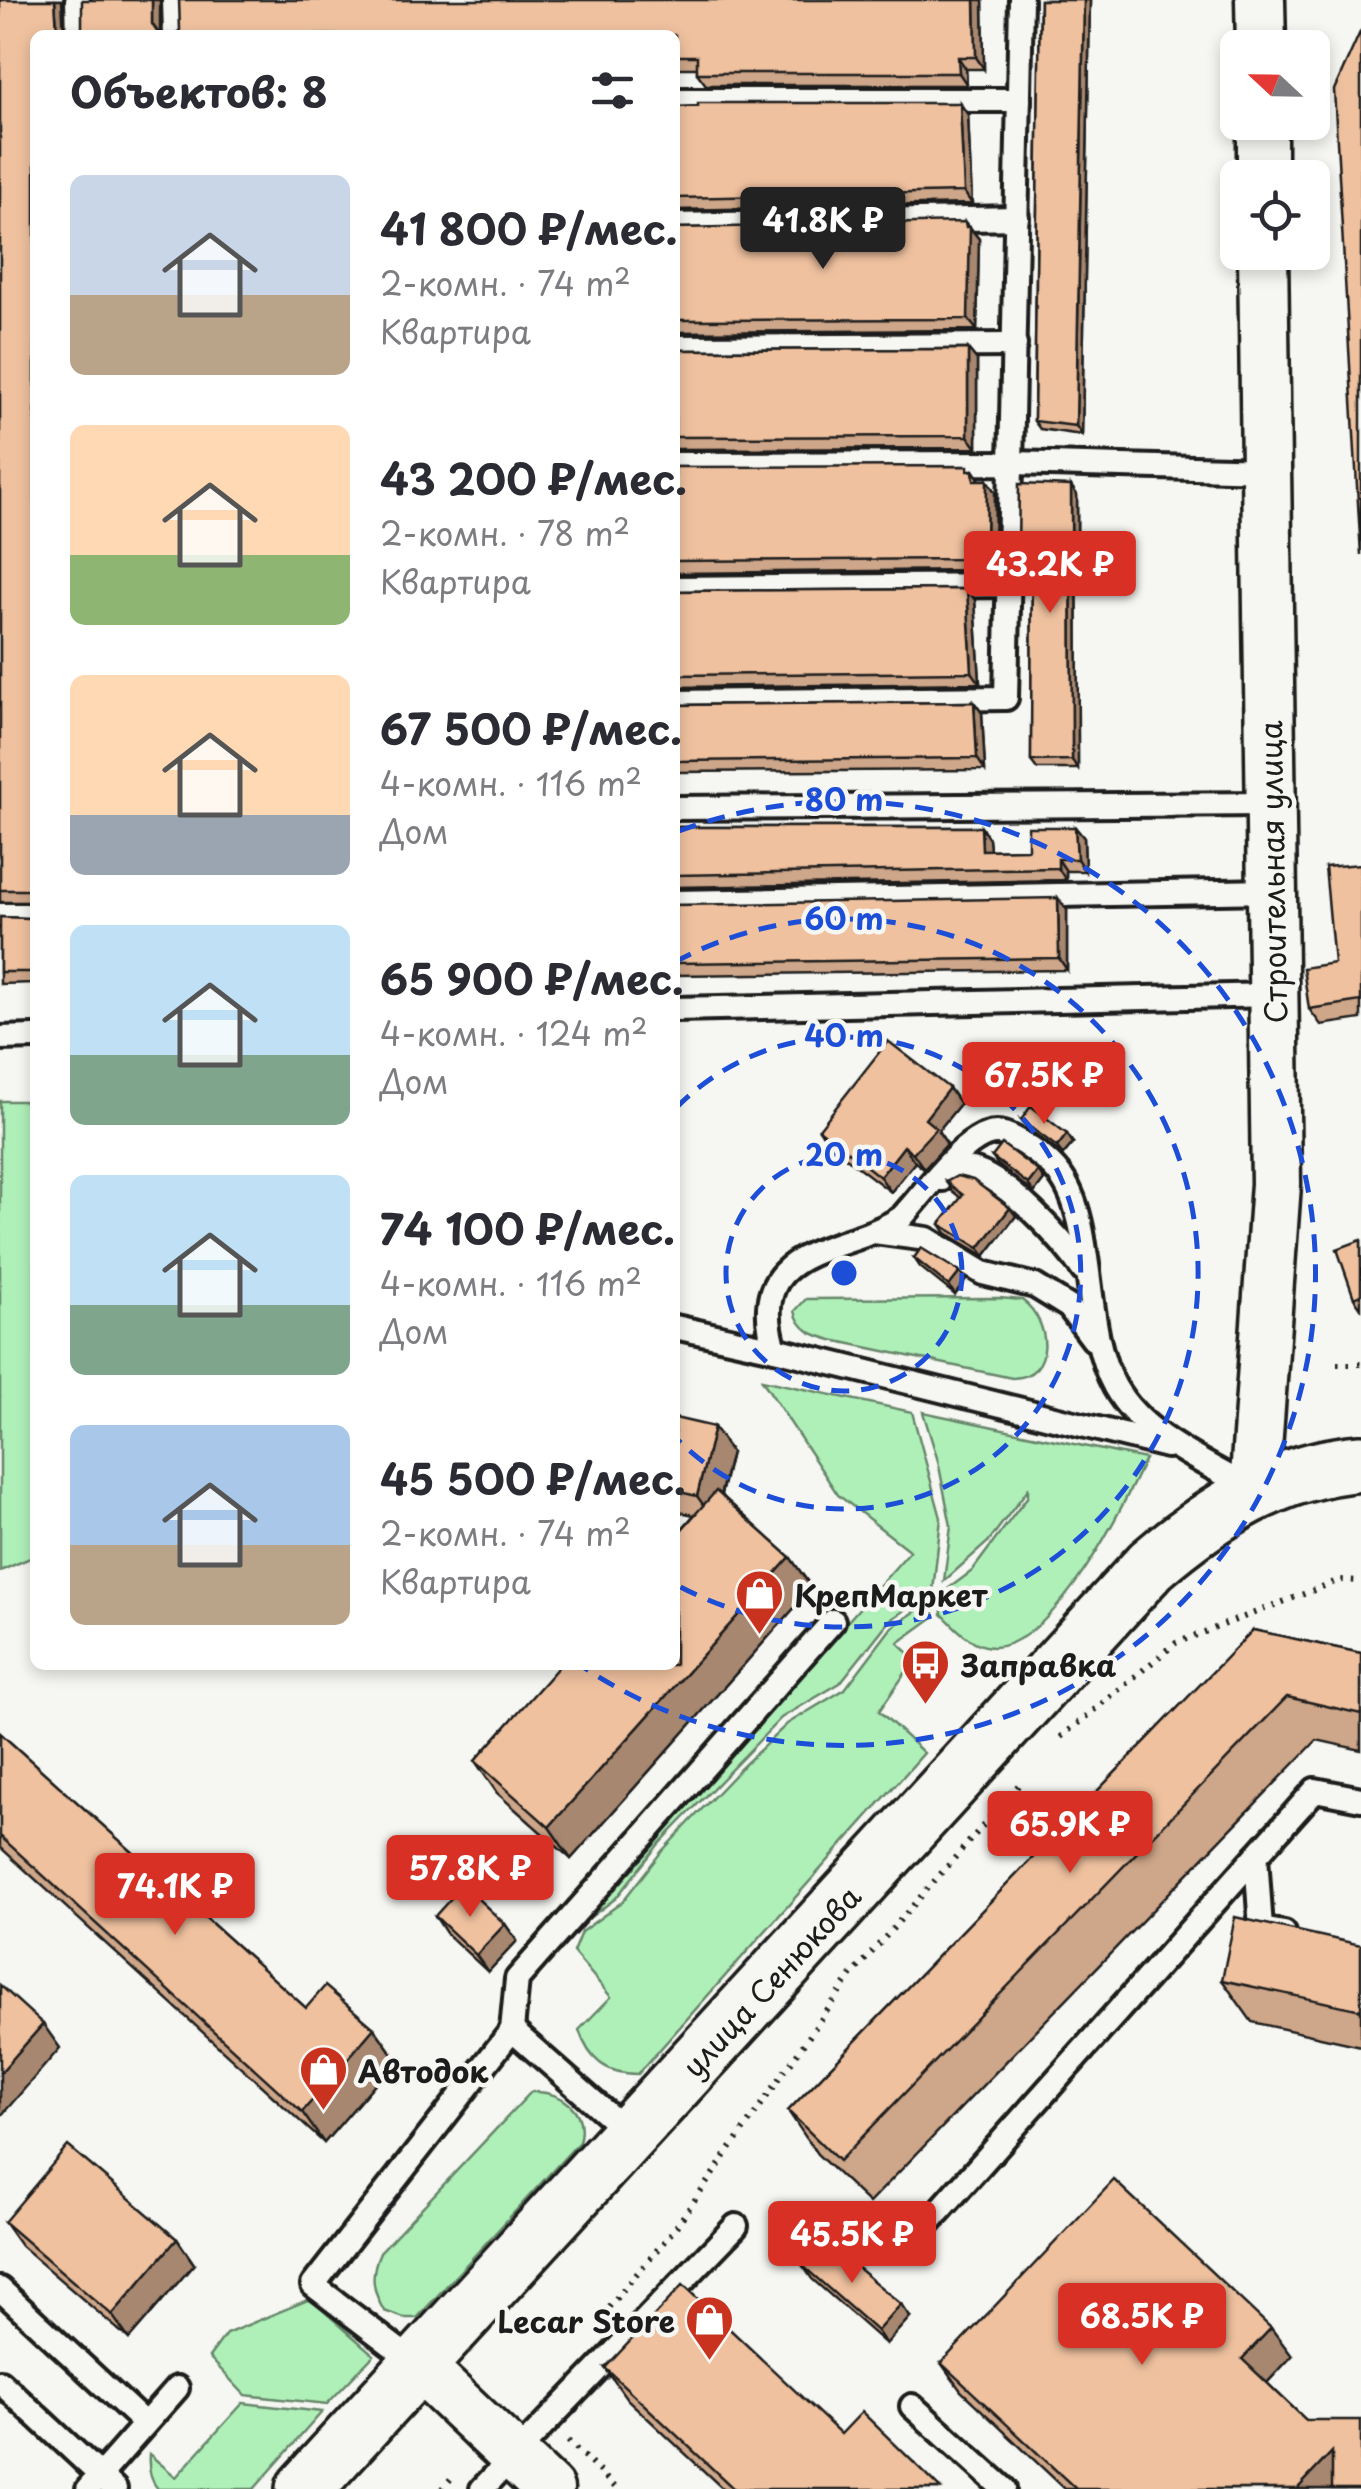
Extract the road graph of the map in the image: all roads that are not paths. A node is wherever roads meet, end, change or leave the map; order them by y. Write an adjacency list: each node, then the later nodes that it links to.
1 (77, 0): 5 (lane)
2 (174, 0): 6 (lane)
3 (1021, 0): 9 (lane)
4 (1260, 0): 7 (street)
5 (78, 30)
6 (174, 30)
7 (1261, 30)
8 (680, 100): 9 (lane)
9 (1019, 100): 10 (lane)
10 (1017, 218): 11 (lane); 13 (lane)
11 (680, 225)
12 (1264, 270): 17 (street, Строительная улица)
13 (1015, 345): 14 (lane); 15 (lane)
14 (680, 347)
15 (1013, 463): 16 (lane); 17 (lane); 18 (lane)
16 (680, 464)
17 (1266, 470): 21 (street, Строительная улица)
18 (1010, 585): 19 (lane); 20 (lane)
19 (680, 588)
20 (680, 702)
21 (1271, 804): 22 (lane); 23 (street, Строительная улица)
22 (680, 808)
23 (1272, 891): 24 (lane); 27 (street, Строительная улица)
24 (680, 902)
25 (30, 915): 26 (lane)
26 (0, 916)
27 (1273, 995): 28 (lane); 39 (street, Строительная улица)
28 (680, 1009)
29 (30, 1037): 30 (lane)
30 (0, 1038)
31 (924, 1192): 32 (lane); 33 (lane); 33 (lane)
32 (871, 1232): 35 (lane); 36 (lane)
33 (1087, 1277): 36 (lane)
34 (680, 1329): 35 (lane)
35 (775, 1349): 37 (lane)
36 (1100, 1351): 37 (lane)
37 (1187, 1450): 39 (lane)
38 (1361, 1464): 39 (main road, улица Сенюкова)
39 (1254, 1491): 45 (main road, улица Сенюкова)
40 (832, 1621): 44 (lane)
41 (1361, 1799): 42 (lane)
42 (1256, 1856): 43 (lane); 47 (lane)
43 (1311, 1939)
44 (512, 2030): 45 (lane); 49 (lane)
45 (630, 2134): 49 (main road, улица Сенюкова)
46 (736, 2226): 54 (lane)
47 (925, 2226)
48 (0, 2289): 53 (lane)
49 (418, 2365): 54 (street); 56 (main road, улица Сенюкова)
50 (0, 2382): 55 (lane)
51 (177, 2388): 53 (lane)
52 (912, 2406): 58 (lane)
53 (145, 2424): 55 (lane)
54 (497, 2460): 57 (street)
55 (101, 2484)
56 (304, 2489)
57 (549, 2489)
58 (1004, 2489)

